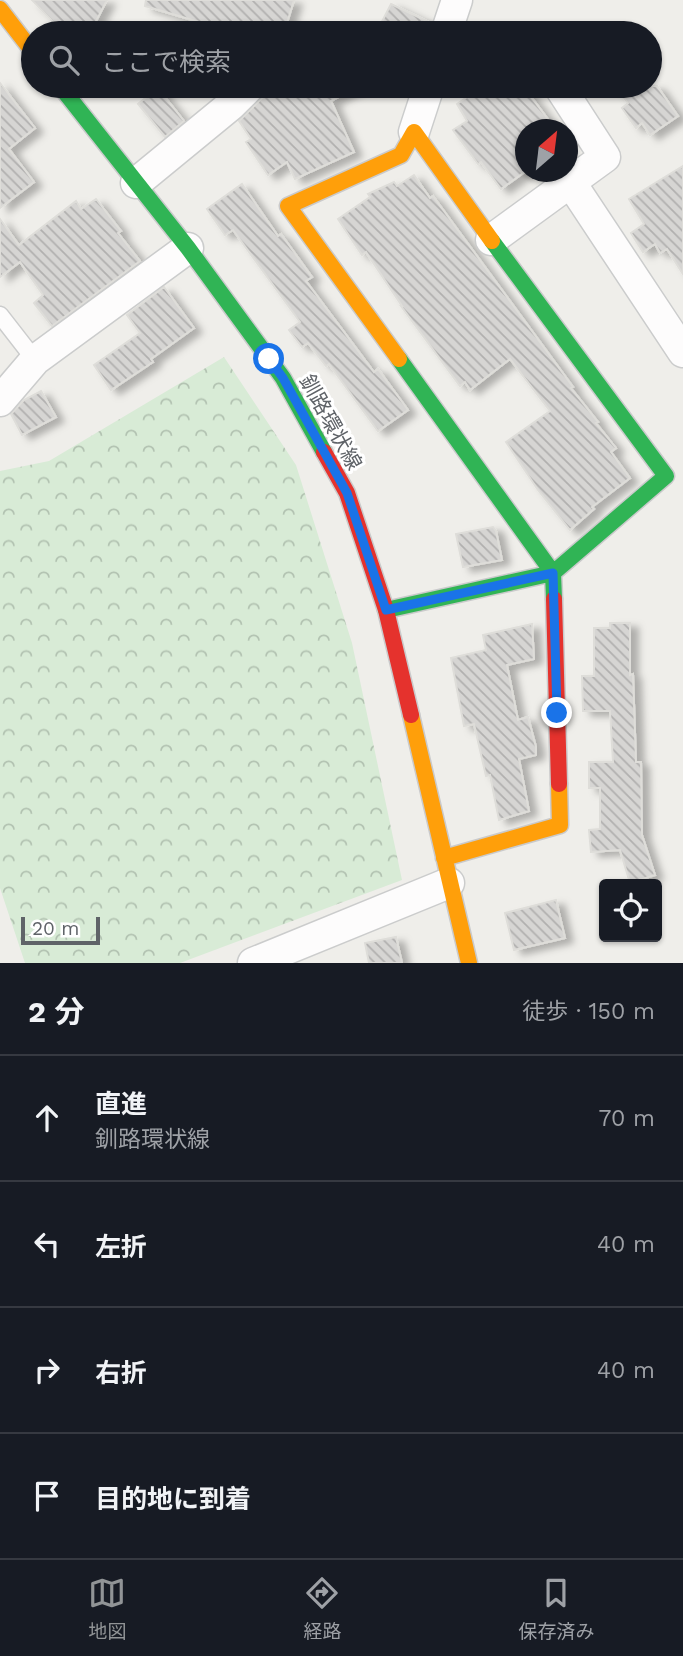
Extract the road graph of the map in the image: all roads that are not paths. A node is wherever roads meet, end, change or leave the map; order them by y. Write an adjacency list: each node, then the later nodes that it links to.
1 (5, 0): 3 (street)
2 (457, 0): 4 (street)
3 (0, 9): 5 (street)
4 (450, 21)
5 (21, 36)
6 (69, 98): 11 (street, 釧路環状線)
7 (237, 98): 11 (street)
8 (425, 98): 10 (street)
9 (567, 98): 12 (street)
10 (414, 132): 13 (street); 19 (street)
11 (136, 183): 14 (street, 釧路環状線)
12 (570, 183): 13 (street); 16 (street)
13 (491, 240): 19 (street)
14 (188, 248): 17 (street); 20 (street, 釧路環状線)
15 (0, 315): 17 (lane)
16 (683, 352)
17 (35, 360): 18 (street)
18 (0, 401)
19 (553, 573): 20 (street); 21 (street)
20 (386, 610): 21 (street, 釧路環状線)
21 (447, 871): 22 (street); 24 (street, 釧路環状線)
22 (282, 958): 23 (street)
23 (253, 963)
24 (469, 963)

